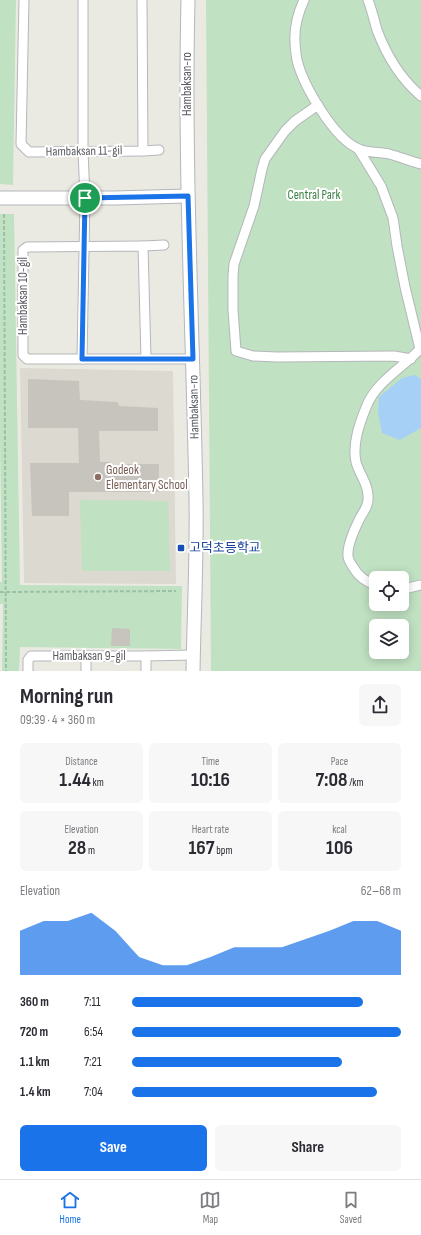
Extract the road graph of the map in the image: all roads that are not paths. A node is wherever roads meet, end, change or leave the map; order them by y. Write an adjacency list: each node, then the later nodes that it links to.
1 (24, 0): 12 (street, Hambaksan 11-gil)
2 (82, 0): 12 (street)
3 (142, 0): 9 (street)
4 (188, 0): 14 (street, Hambaksan-ro)
5 (304, 0): 8 (street)
6 (368, 0): 7 (street)
7 (421, 96)
8 (318, 105): 11 (street); 24 (street)
9 (143, 150): 10 (street, Hambaksan 11-gil); 12 (street, Hambaksan 11-gil)
10 (158, 150)
11 (360, 150): 13 (street); 20 (street)
12 (83, 151): 16 (street)
13 (421, 164)
14 (188, 196): 16 (street); 23 (street, Hambaksan-ro)
15 (0, 198): 16 (street)
16 (85, 198): 18 (street)
17 (164, 245): 19 (street, Hambaksan 10-gil)
18 (84, 246): 19 (street, Hambaksan 10-gil); 21 (street); 21 (street, Hambaksan 10-gil)
19 (143, 246): 22 (street)
20 (420, 349): 24 (street)
21 (82, 359): 22 (street, Hambaksan 10-gil)
22 (146, 359): 23 (street, Hambaksan 10-gil)
23 (193, 359): 28 (street, Hambaksan-ro)
24 (410, 359): 25 (street)
25 (369, 583)
26 (421, 585): 27 (street)
27 (409, 588)
28 (194, 655): 30 (street, Hambaksan 9-gil); 34 (street, Hambaksan-ro)
29 (86, 656): 30 (street, Hambaksan 9-gil); 31 (street, Hambaksan 9-gil); 32 (street)
30 (146, 656): 33 (street)
31 (28, 671)
32 (86, 671)
33 (146, 671)
34 (193, 671)

